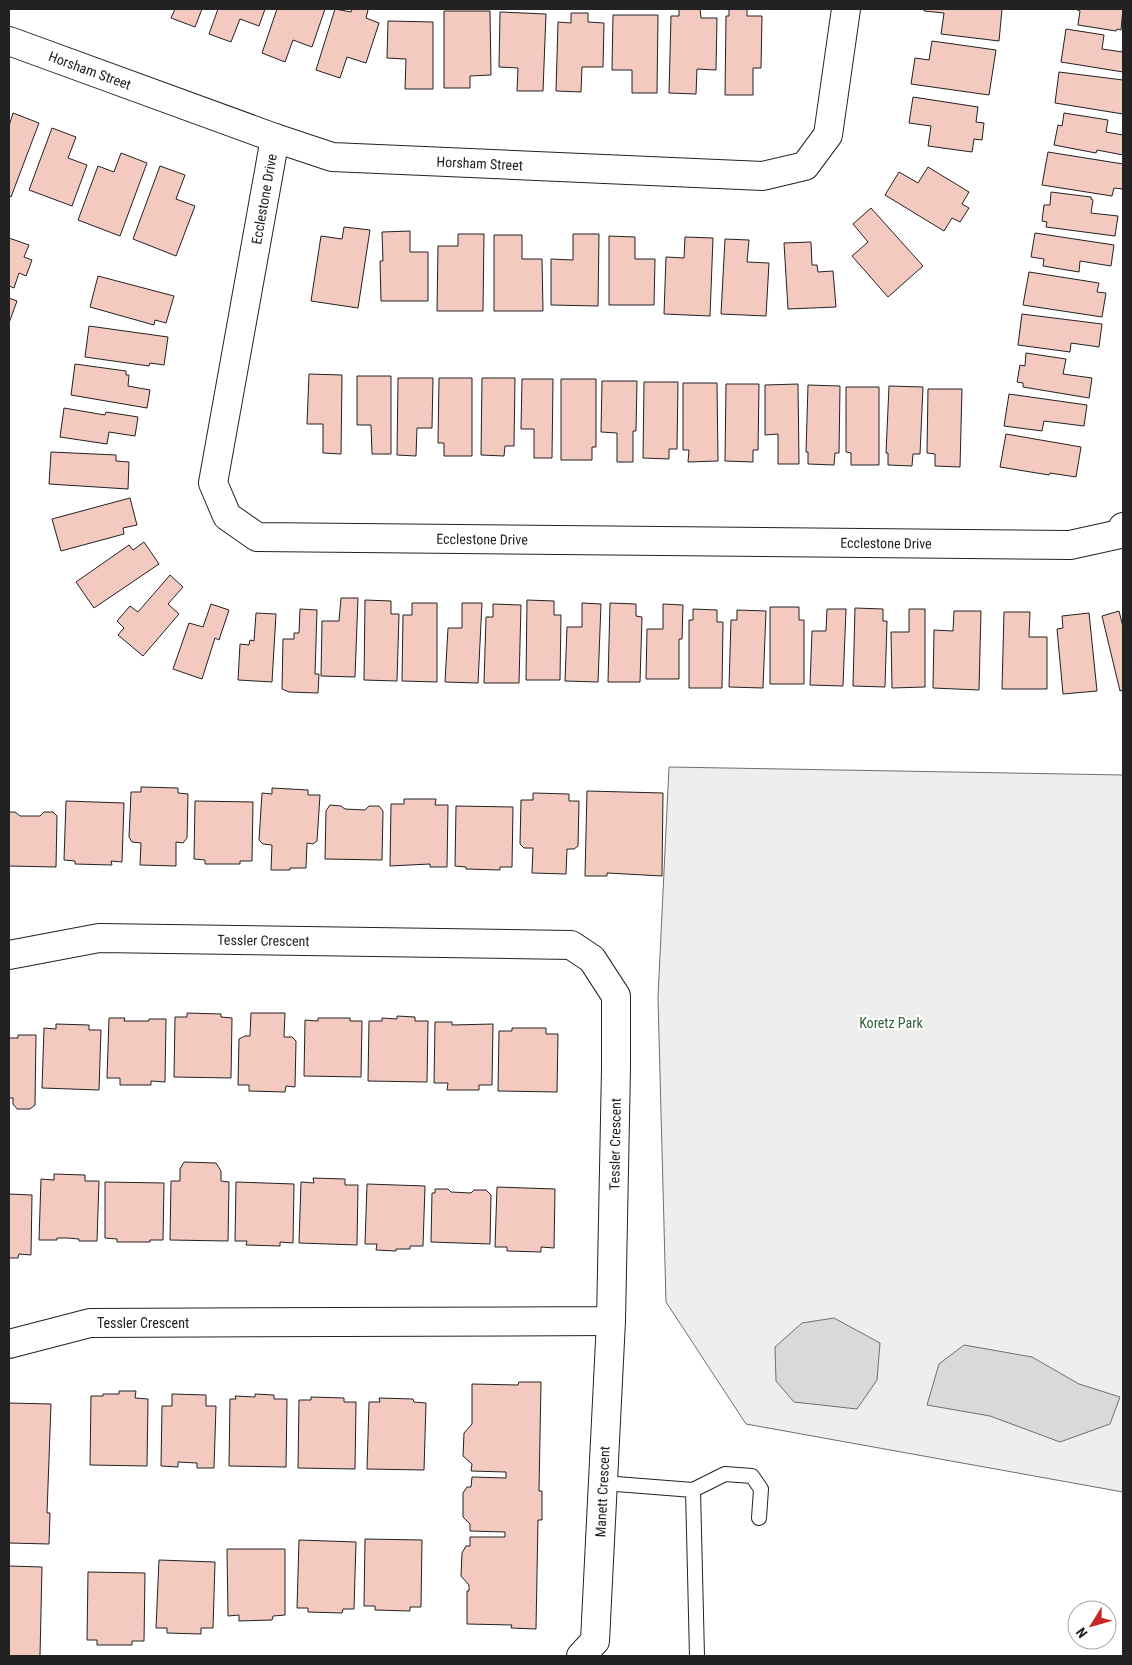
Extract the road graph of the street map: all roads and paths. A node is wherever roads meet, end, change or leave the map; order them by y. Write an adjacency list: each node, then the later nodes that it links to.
1 (846, 9): 3 (street, Horsham Street)
2 (9, 41): 3 (street, Horsham Street)
3 (275, 138): 4 (street, Ecclestone Drive)
4 (1123, 528)
5 (9, 955): 6 (street, Tessler Crescent)
6 (611, 1321): 7 (street, Tessler Crescent); 8 (street, Manett Crescent)
7 (9, 1344)
8 (603, 1483): 9 (lane); 11 (street, Manett Crescent)
9 (693, 1490): 10 (lane); 12 (lane)
10 (759, 1518)
11 (581, 1656)
12 (697, 1656)

